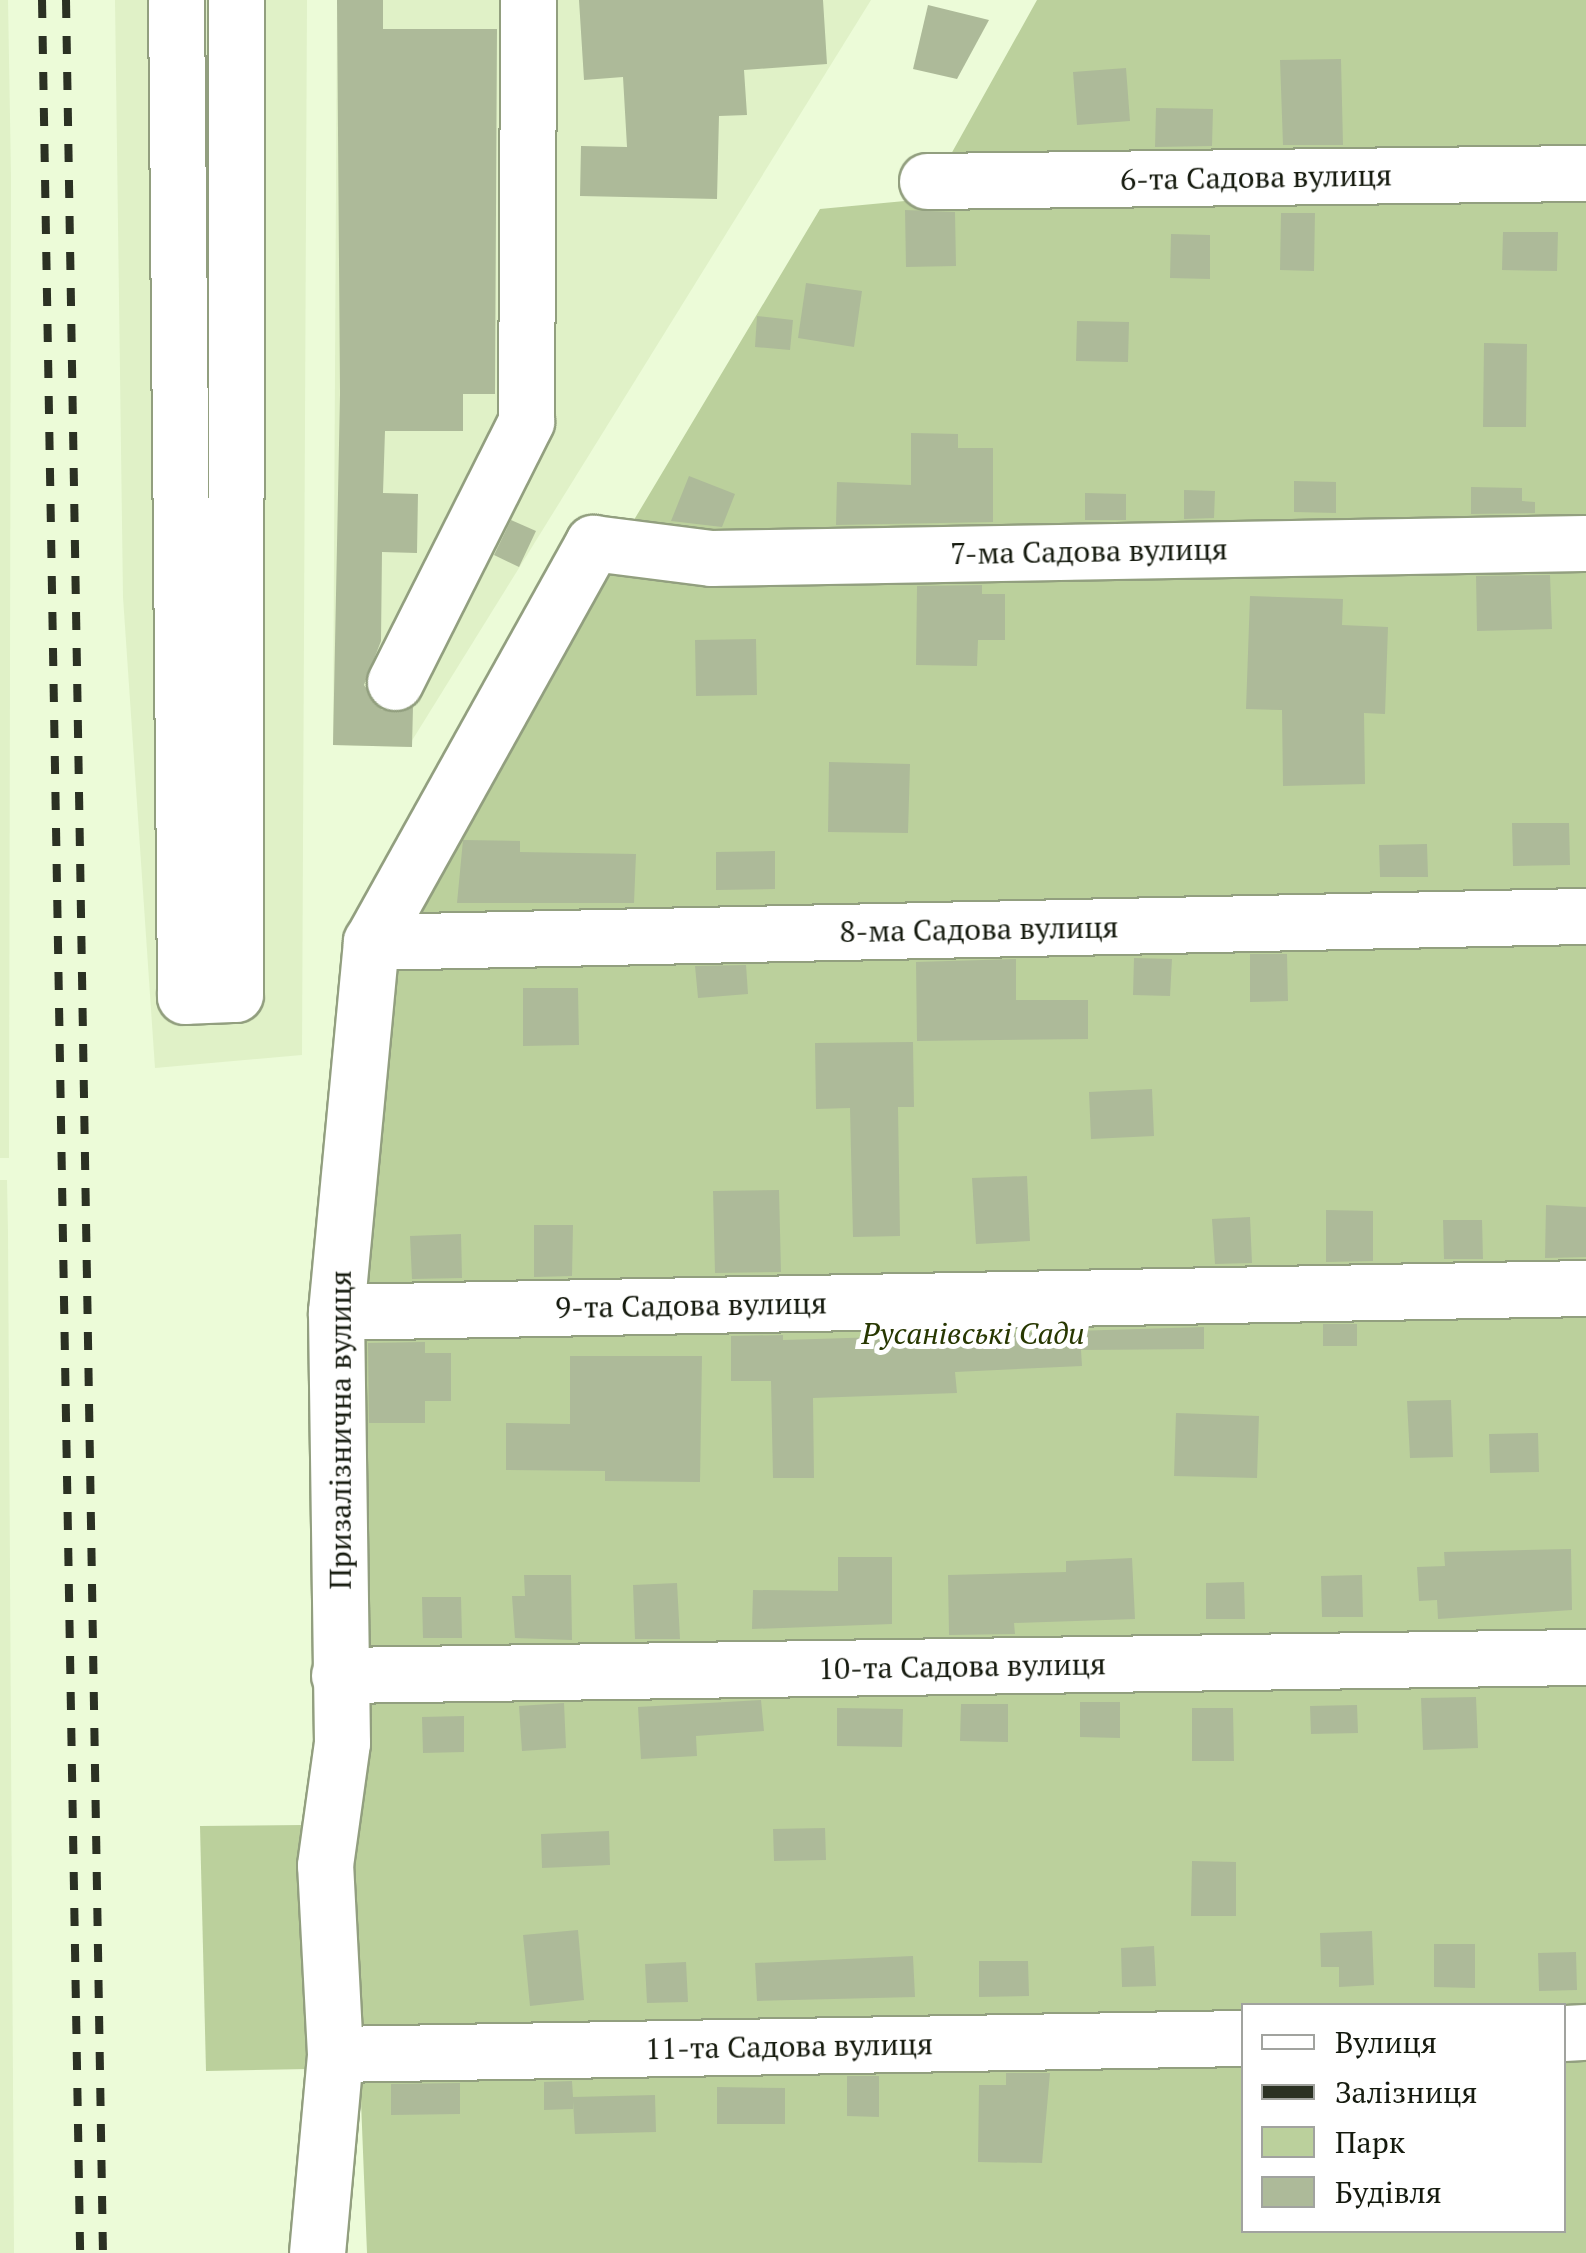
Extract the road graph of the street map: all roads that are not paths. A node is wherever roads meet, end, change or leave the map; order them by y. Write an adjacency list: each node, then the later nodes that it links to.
1 (176, 0): 2 (street)
2 (236, 0)
3 (528, 0): 8 (street)
4 (1586, 173): 5 (street, 6-та Садова вулиця)
5 (927, 181)
6 (593, 543): 7 (street, 7-ма Садова вулиця); 10 (street, Призалізнична вулиця)
7 (1586, 543)
8 (395, 682)
9 (1586, 916): 10 (street, 8-ма Садова вулиця)
10 (371, 942): 12 (street, Призалізнична вулиця)
11 (1586, 1288): 12 (street, 9-та Садова вулиця)
12 (336, 1312): 14 (street, Призалізнична вулиця)
13 (1586, 1657): 14 (street, 10-та Садова вулиця)
14 (339, 1675): 16 (street, Призалізнична вулиця)
15 (1241, 2038): 16 (street, 11-та Садова вулиця)
16 (335, 2054): 17 (street, Призалізнична вулиця)
17 (317, 2253)

